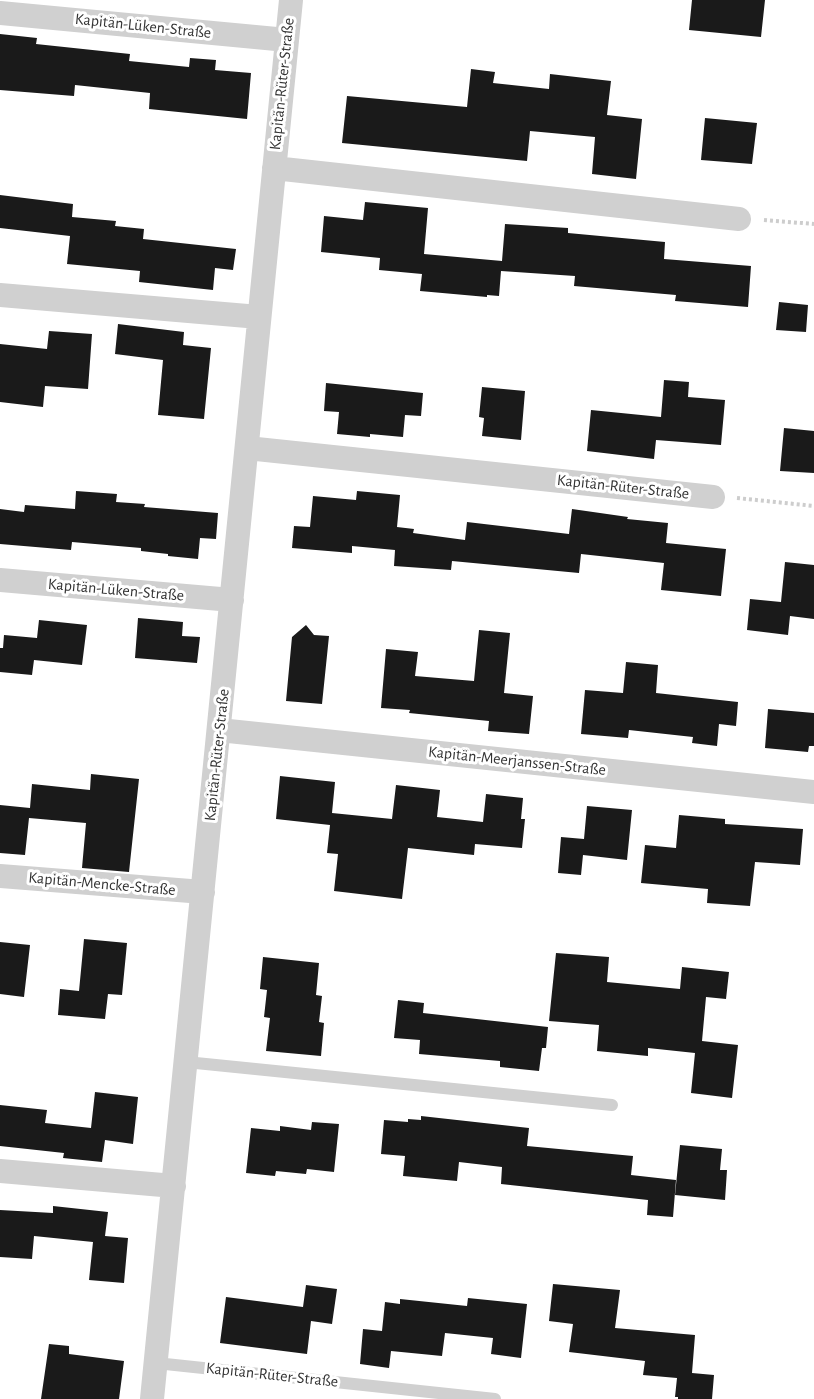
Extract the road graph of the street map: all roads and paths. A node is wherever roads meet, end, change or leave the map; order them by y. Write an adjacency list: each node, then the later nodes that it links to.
1 (291, 0): 3 (street, Kapitän-Rüter-Straße)
2 (0, 13): 3 (street, Kapitän-Lüken-Straße)
3 (287, 40): 4 (street, Kapitän-Rüter-Straße)
4 (274, 168): 5 (street, Kapitän-Rüter-Straße); 8 (street, Kapitän-Rüter-Straße)
5 (739, 219): 6 (path)
6 (814, 224)
7 (0, 295): 8 (street)
8 (260, 317): 9 (street, Kapitän-Rüter-Straße)
9 (247, 448): 10 (street, Kapitän-Rüter-Straße); 13 (street, Kapitän-Rüter-Straße)
10 (713, 496): 11 (path)
11 (814, 506)
12 (0, 580): 13 (street, Kapitän-Lüken-Straße)
13 (232, 600): 14 (street, Kapitän-Rüter-Straße)
14 (219, 730): 15 (street, Kapitän-Meerjanssen-Straße); 17 (street, Kapitän-Rüter-Straße)
15 (814, 792)
16 (0, 876): 17 (street, Kapitän-Mencke-Straße)
17 (203, 892): 18 (street, Kapitän-Rüter-Straße)
18 (186, 1062): 19 (lane); 21 (street, Kapitän-Rüter-Straße)
19 (612, 1105)
20 (0, 1171): 21 (street)
21 (174, 1186): 22 (street, Kapitän-Rüter-Straße)
22 (156, 1363): 23 (street, Kapitän-Rüter-Straße); 24 (lane, Kapitän-Rüter-Straße)
23 (152, 1399)
24 (495, 1399)

